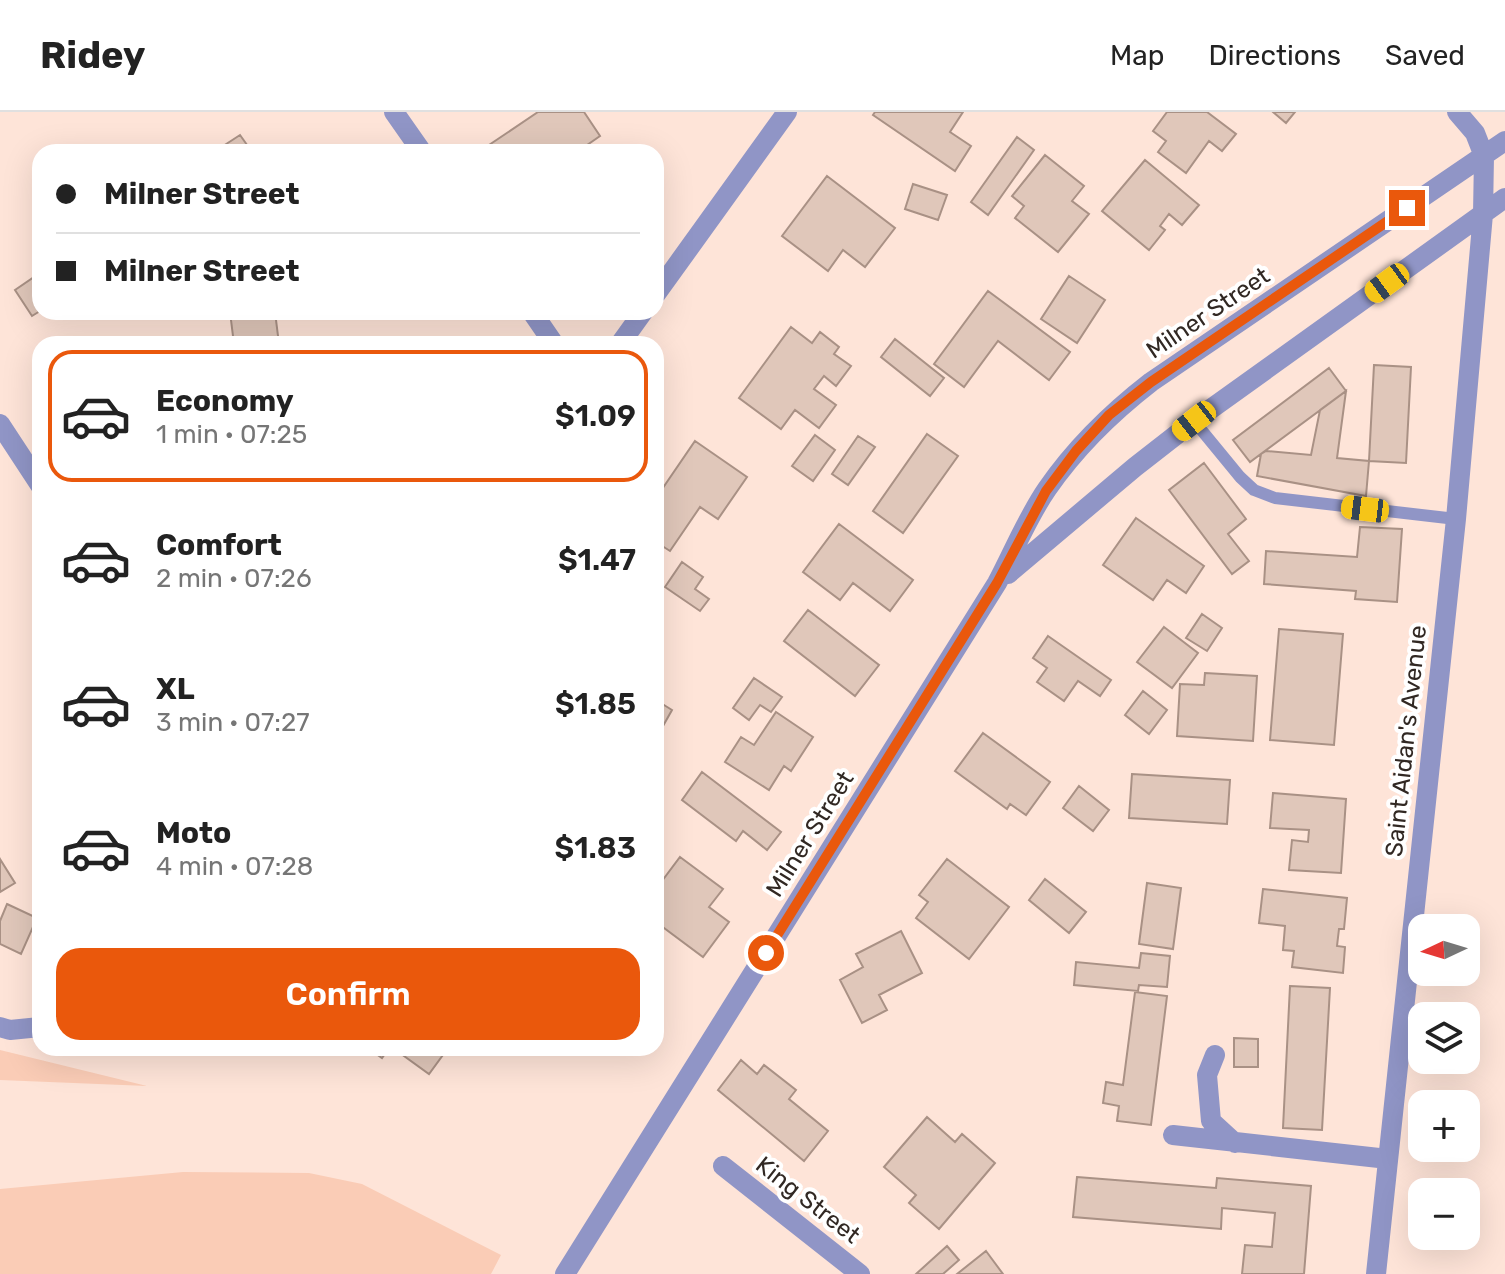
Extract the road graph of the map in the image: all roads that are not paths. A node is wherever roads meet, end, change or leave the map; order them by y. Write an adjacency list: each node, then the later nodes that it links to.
1 (394, 112): 5 (street)
2 (787, 112): 9 (street)
3 (1457, 112): 6 (street)
4 (1505, 141): 6 (street, Milner Street)
5 (416, 144)
6 (1484, 156): 8 (street, Saint Aidan's Avenue); 14 (street, Milner Street)
7 (1505, 198): 8 (street, Milner Street)
8 (1483, 214): 10 (street, Milner Street); 13 (street, Saint Aidan's Avenue)
9 (664, 283)
10 (1194, 421): 13 (lane); 14 (street, Milner Street)
11 (0, 424): 12 (street)
12 (32, 473)
13 (1456, 519): 20 (street, Saint Aidan's Avenue)
14 (997, 583): 22 (street, Milner Street)
15 (0, 1027): 16 (street)
16 (32, 1028)
17 (1215, 1055): 19 (street)
18 (1173, 1135): 19 (street)
19 (1235, 1143): 20 (street)
20 (1388, 1159): 24 (street, Saint Aidan's Avenue)
21 (723, 1166): 23 (street, King Street)
22 (565, 1274)
23 (860, 1274)
24 (1376, 1274)

